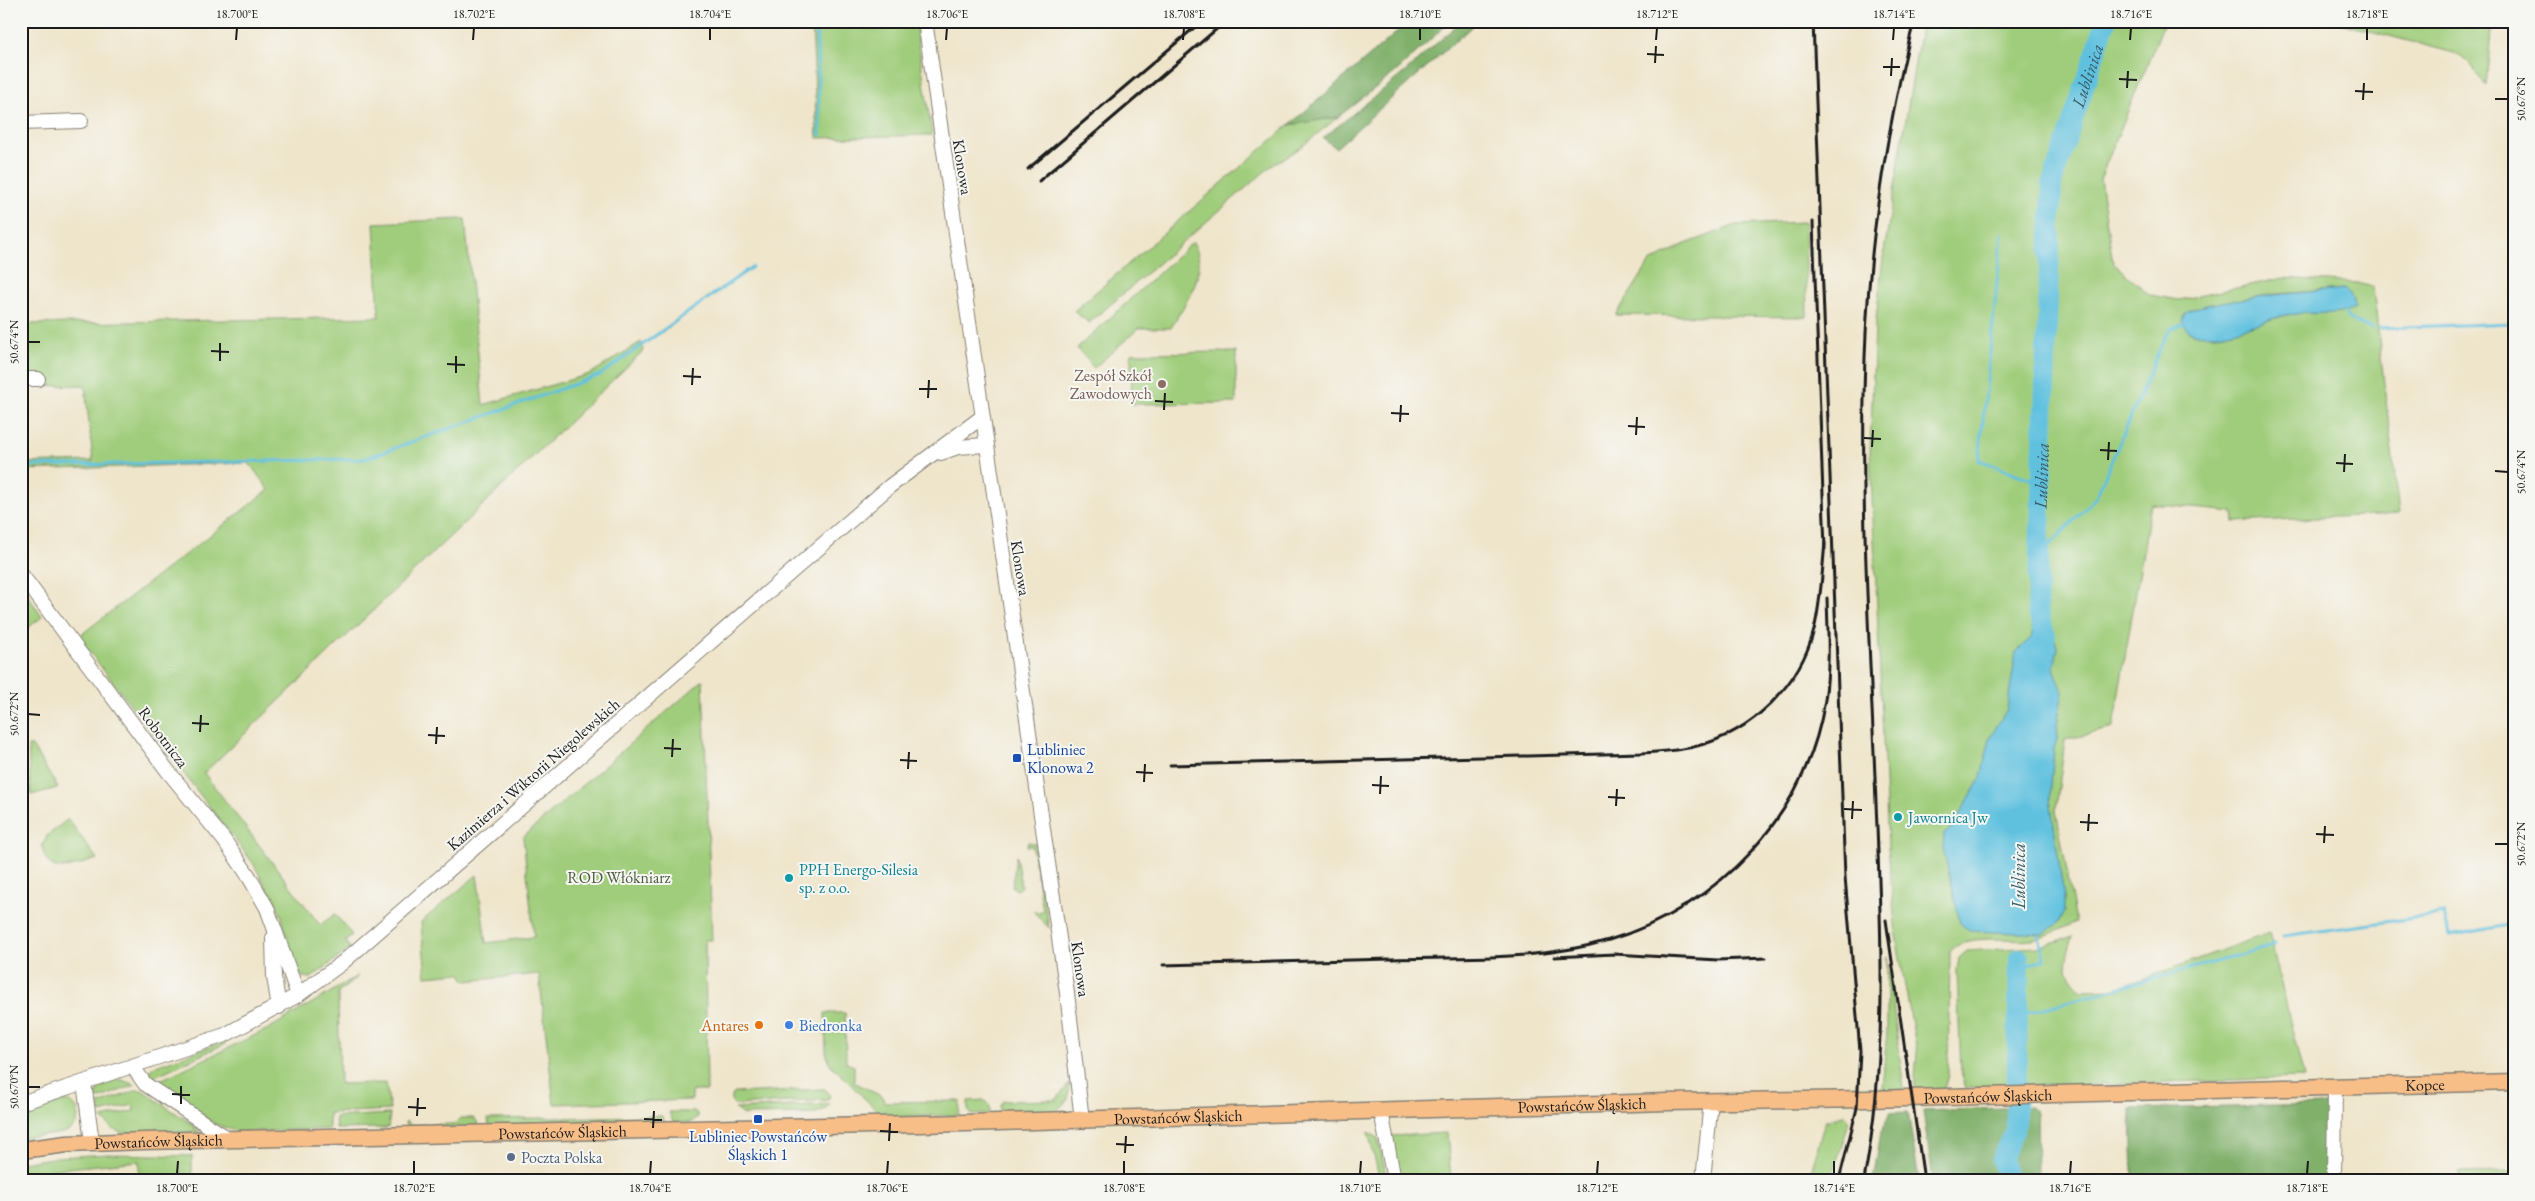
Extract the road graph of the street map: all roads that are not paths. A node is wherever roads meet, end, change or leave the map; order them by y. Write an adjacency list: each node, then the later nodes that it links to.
1 (924, 21): 6 (street, Klonowa)
2 (81, 121): 3 (street)
3 (21, 123)
4 (38, 379): 5 (street)
5 (21, 380)
6 (982, 418): 7 (street, Klonowa); 8 (street, Kazimierza i Wiktorii Niegolewskich)
7 (985, 445): 8 (street); 20 (street, Klonowa)
8 (927, 459): 11 (street, Kazimierza i Wiktorii Niegolewskich)
9 (21, 574): 10 (street, Robotnicza)
10 (272, 924): 11 (street, Robotnicza); 12 (street, Robotnicza)
11 (298, 995): 12 (street, Kazimierza i Wiktorii Niegolewskich)
12 (279, 1007): 13 (street, Kazimierza i Wiktorii Niegolewskich)
13 (134, 1067): 15 (street, Kazimierza i Wiktorii Niegolewskich); 21 (street)
14 (2514, 1082): 16 (main road, Kopce)
15 (84, 1083): 18 (street, Kazimierza i Wiktorii Niegolewskich); 22 (street)
16 (2335, 1087): 17 (main road, Powstańców Śląskich); 26 (street)
17 (1711, 1101): 19 (main road, Powstańców Śląskich); 25 (street)
18 (21, 1104)
19 (1381, 1112): 20 (main road, Powstańców Śląskich); 24 (street)
20 (1082, 1120): 21 (main road, Powstańców Śląskich)
21 (230, 1140): 22 (main road, Powstańców Śląskich)
22 (92, 1142): 23 (main road, Powstańców Śląskich)
23 (21, 1150)
24 (1394, 1180)
25 (1703, 1180)
26 (2334, 1180)

